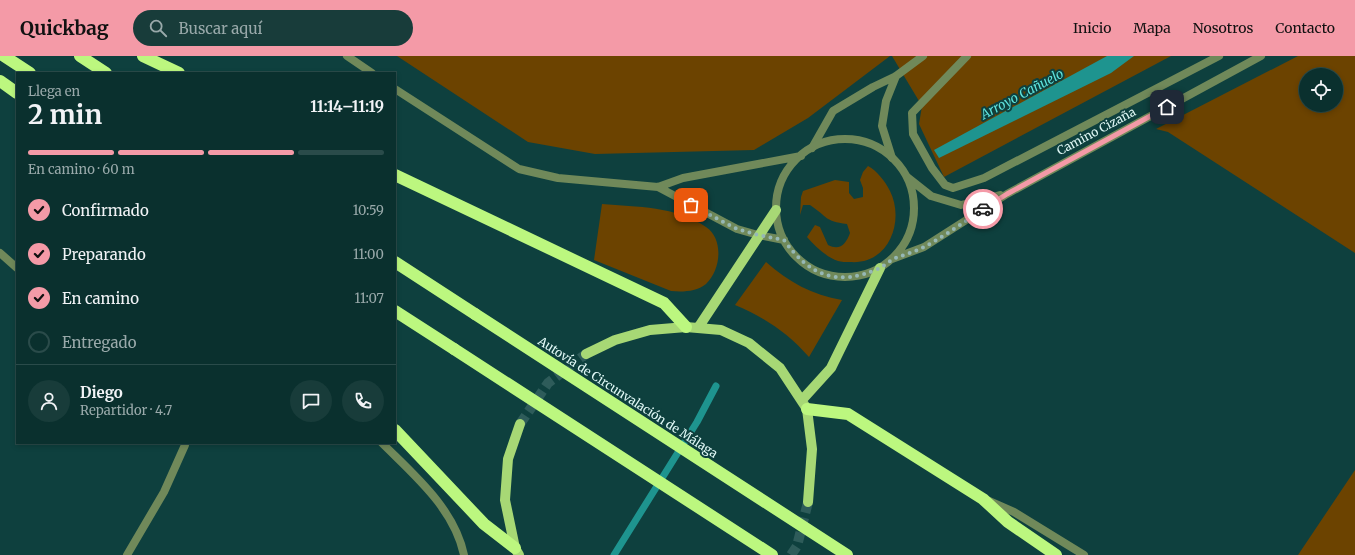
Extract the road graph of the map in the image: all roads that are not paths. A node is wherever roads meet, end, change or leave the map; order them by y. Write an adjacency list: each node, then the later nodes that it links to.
1 (4, 56): 9 (highway)
2 (80, 56): 10 (highway)
3 (143, 56): 11 (highway)
4 (347, 56): 12 (street)
5 (923, 56): 13 (street)
6 (967, 56): 7 (street)
7 (1219, 56)
8 (1260, 56): 23 (street, Camino Cizaña)
9 (28, 72)
10 (104, 72)
11 (177, 72)
12 (371, 72)
13 (896, 76): 17 (street); 19 (street)
14 (0, 80): 16 (highway)
15 (396, 90): 22 (street)
16 (16, 92)
17 (812, 148): 18 (street); 19 (street)
18 (801, 156): 22 (street); 24 (street)
19 (892, 158): 21 (street)
20 (396, 175): 33 (highway)
21 (907, 177): 23 (street, Camino Cizaña); 28 (street)
22 (658, 187): 25 (street)
23 (1007, 194): 28 (street, Camino Cizaña)
24 (776, 210): 25 (main road); 26 (street)
25 (758, 235): 26 (street); 33 (main road)
26 (784, 240): 31 (street)
27 (0, 254): 30 (street)
28 (892, 260): 31 (street)
29 (396, 263): 46 (highway, Autovía de Circunvalación de Málaga, bridge)
30 (16, 267)
31 (880, 268): 35 (main road)
32 (396, 312): 45 (highway, bridge)
33 (692, 328): 34 (main road); 35 (main road)
34 (586, 354)
35 (804, 405): 40 (highway); 41 (main road)
36 (520, 424): 42 (main road)
37 (396, 431): 42 (highway)
38 (184, 444): 43 (street)
39 (383, 444): 44 (street)
40 (983, 499): 47 (highway); 48 (street)
41 (808, 502)
42 (517, 551)
43 (127, 555)
44 (464, 555)
45 (772, 555)
46 (847, 555)
47 (1056, 555)
48 (1084, 555)

